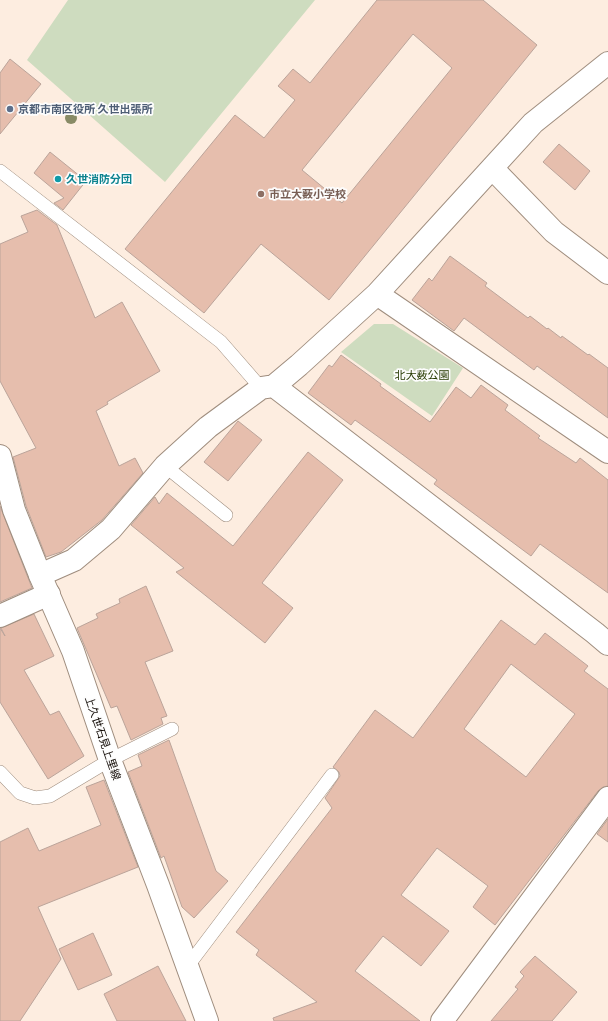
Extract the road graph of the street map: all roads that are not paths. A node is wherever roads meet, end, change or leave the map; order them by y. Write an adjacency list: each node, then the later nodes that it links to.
1 (608, 63): 2 (street)
2 (492, 168): 4 (street); 5 (street)
3 (0, 171): 6 (lane)
4 (608, 273)
5 (377, 294): 6 (street); 7 (street)
6 (267, 387): 9 (street); 14 (street)
7 (608, 452)
8 (0, 456): 11 (street, 上久世石見上里線)
9 (165, 466): 10 (lane); 11 (street)
10 (226, 515)
11 (40, 575): 12 (street, 上久世石見上里線)
12 (49, 594): 13 (street); 16 (street, 上久世石見上里線)
13 (0, 616)
14 (608, 644)
15 (172, 729): 16 (lane)
16 (110, 760): 17 (lane); 20 (street, 上久世石見上里線)
17 (0, 772)
18 (332, 775): 20 (lane)
19 (608, 798): 22 (street)
20 (187, 967): 21 (street, 上久世石見上里線)
21 (207, 1021)
22 (442, 1021)

